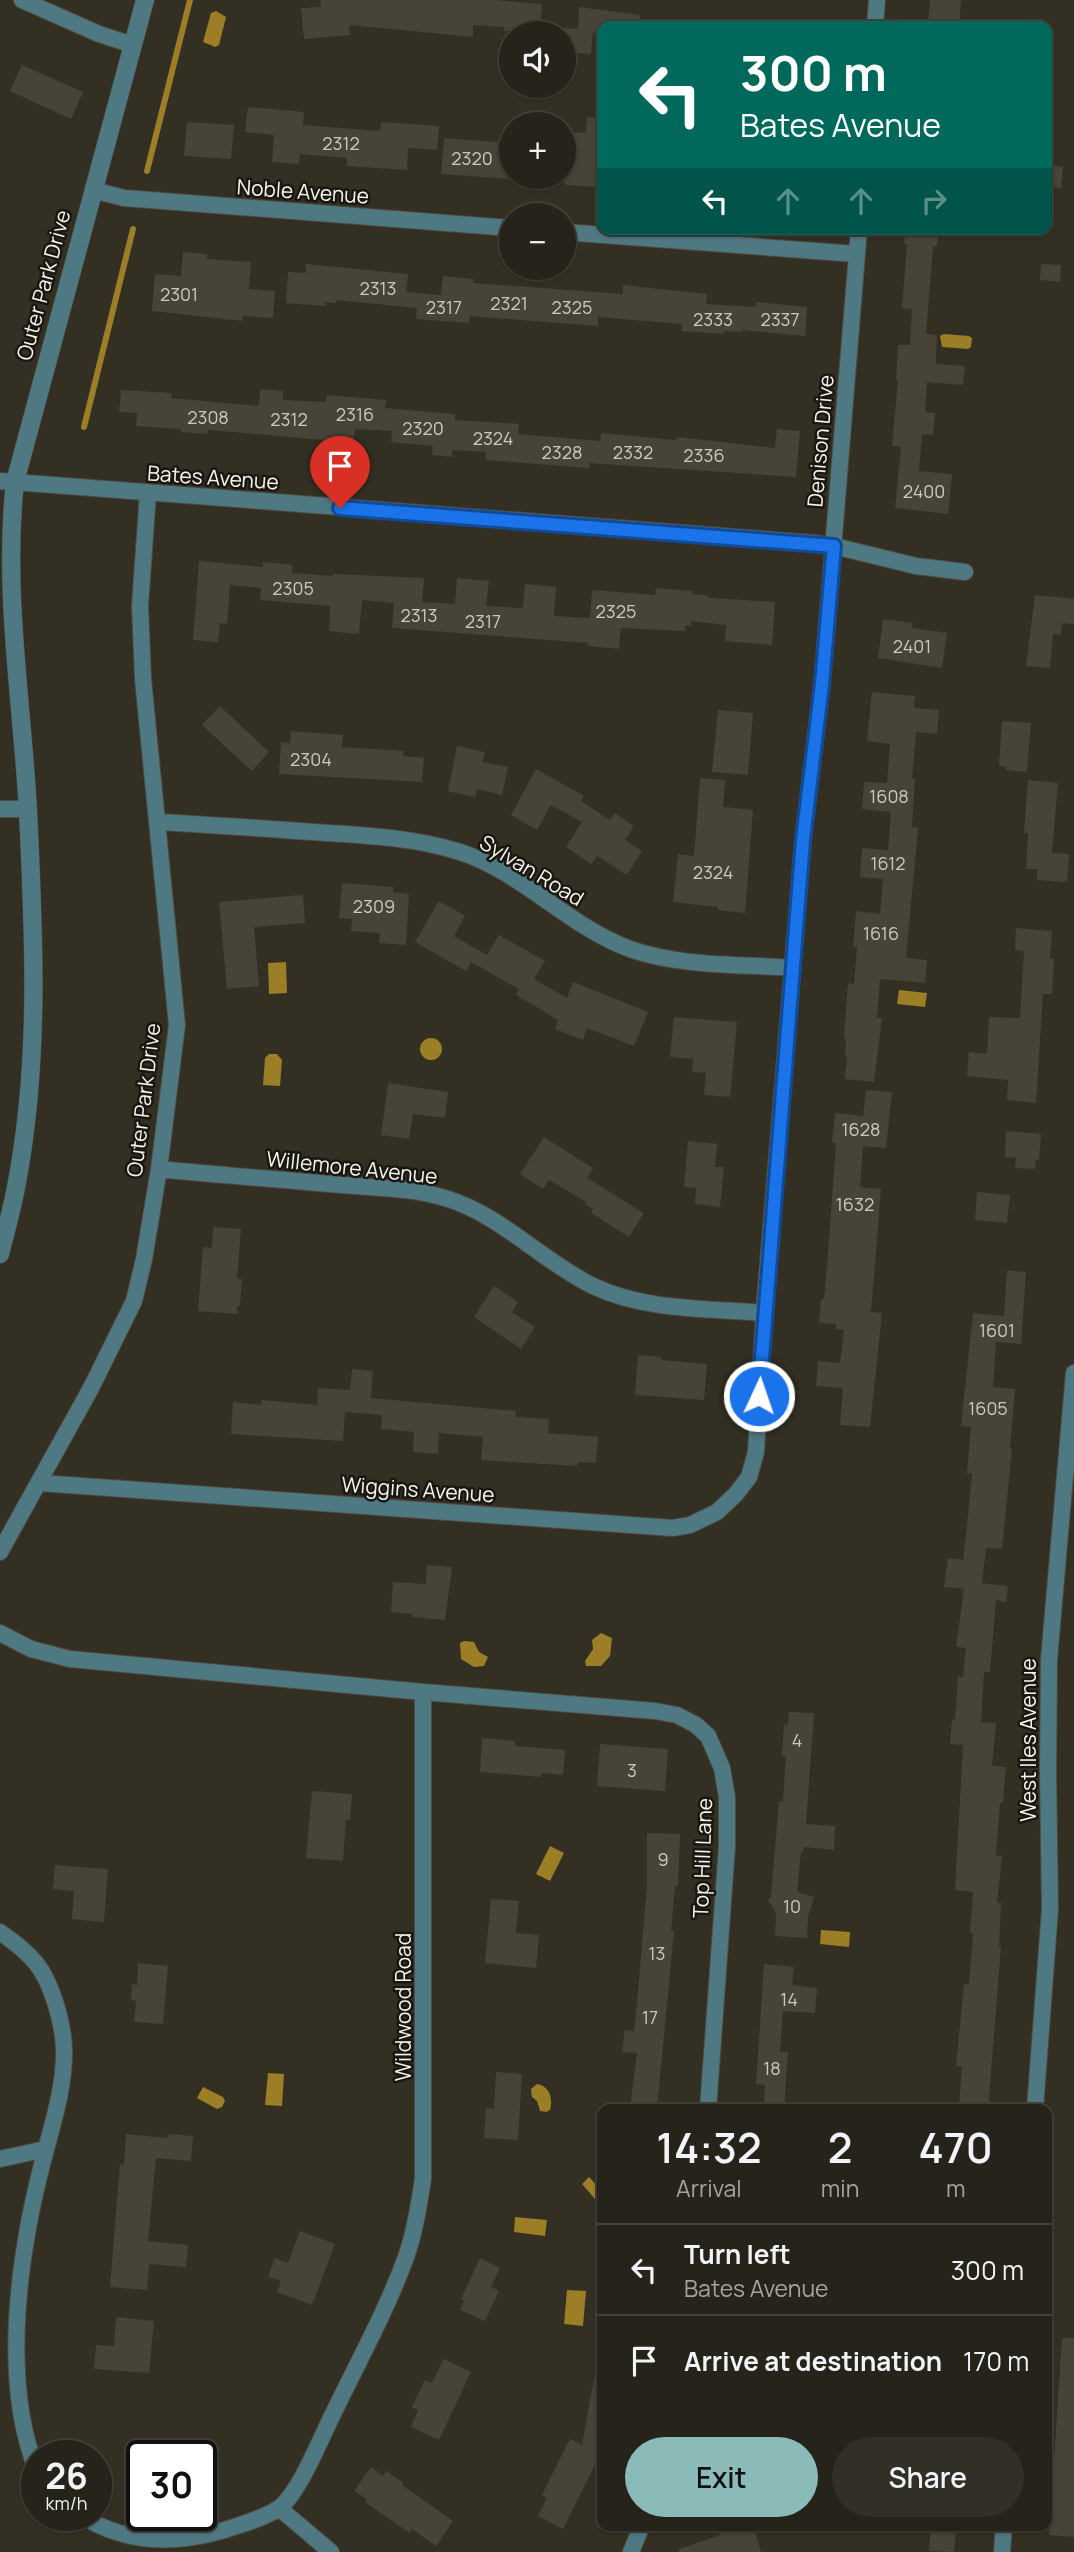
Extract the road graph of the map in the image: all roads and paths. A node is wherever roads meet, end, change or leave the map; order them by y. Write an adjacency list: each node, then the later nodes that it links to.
1 (22, 0): 5 (street)
2 (145, 0): 5 (street, Outer Park Drive)
3 (877, 0): 4 (street)
4 (875, 21)
5 (133, 45): 6 (street, Outer Park Drive)
6 (93, 190): 7 (street, Noble Avenue); 13 (street, Outer Park Drive)
7 (499, 227)
8 (576, 233): 9 (street)
9 (597, 234)
10 (604, 235): 12 (street)
11 (858, 235): 12 (street, Denison Drive)
12 (856, 254): 15 (street, Denison Drive)
13 (7, 481): 14 (street, Bates Avenue); 18 (street, Outer Park Drive)
14 (148, 493): 15 (street, Bates Avenue); 19 (street, Outer Park Drive)
15 (834, 546): 16 (street, Bates Avenue); 20 (street, Denison Drive)
16 (965, 572)
17 (0, 809): 18 (street)
18 (27, 809): 22 (street, Outer Park Drive)
19 (159, 822): 20 (street, Sylvan Road); 21 (street, Outer Park Drive)
20 (793, 968): 23 (street, Denison Drive)
21 (159, 1169): 23 (street, Willemore Avenue); 26 (street, Outer Park Drive)
22 (0, 1254)
23 (764, 1313): 25 (street, Denison Drive)
24 (1074, 1373): 32 (street, West Iles Avenue)
25 (756, 1452): 26 (street, Wiggins Avenue)
26 (40, 1483): 27 (street, Outer Park Drive)
27 (0, 1552)
28 (0, 1635): 29 (street)
29 (423, 1692): 31 (street, Top Hill Lane); 36 (street, Wildwood Road)
30 (0, 1932): 33 (street)
31 (708, 2104)
32 (1035, 2104)
33 (46, 2150): 34 (street); 35 (street)
34 (0, 2159)
35 (21, 2444)
36 (279, 2508): 37 (street); 40 (street)
37 (112, 2530)
38 (640, 2531): 41 (street)
39 (1004, 2531): 42 (street)
40 (331, 2552)
41 (631, 2552)
42 (1002, 2552)

